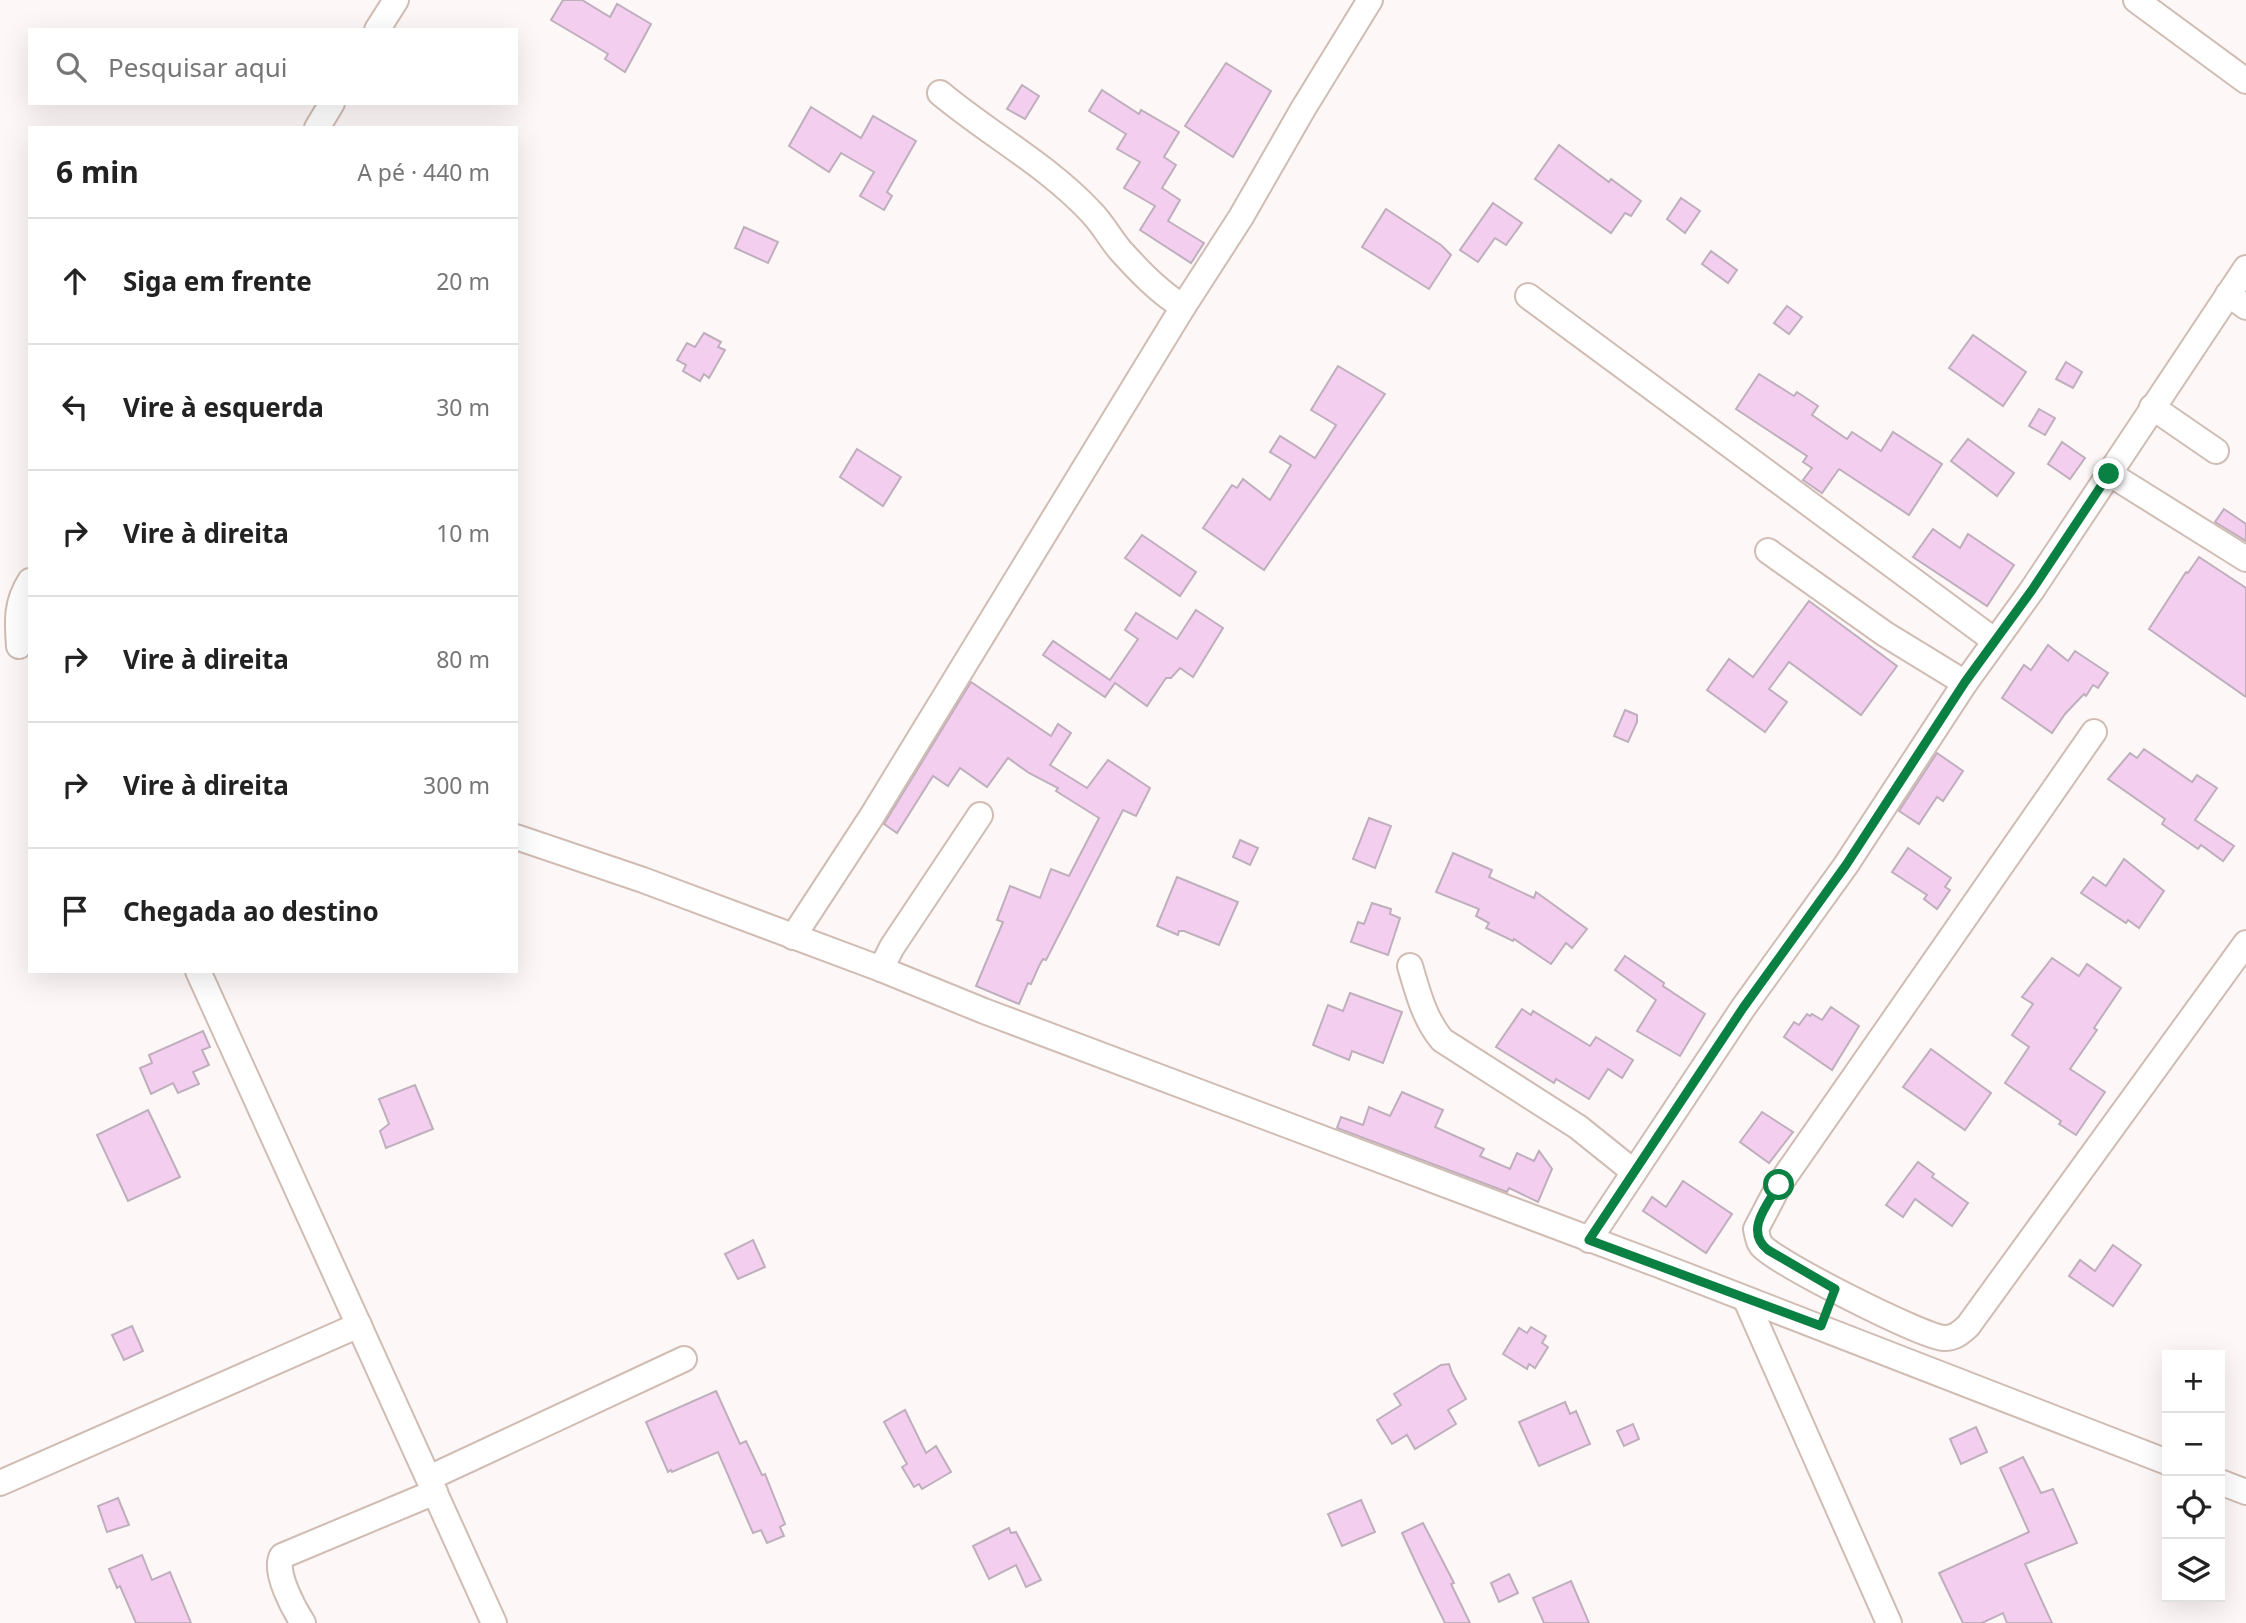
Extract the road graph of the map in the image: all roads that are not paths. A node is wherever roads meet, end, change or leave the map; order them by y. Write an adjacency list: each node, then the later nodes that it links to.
1 (396, 0): 4 (street)
2 (1370, 0): 12 (street)
3 (2136, 0): 5 (street)
4 (378, 28)
5 (2246, 81)
6 (940, 93): 12 (street)
7 (331, 105): 8 (street)
8 (318, 126)
9 (2246, 268): 11 (street)
10 (1528, 296): 19 (street)
11 (2237, 301): 13 (street)
12 (1183, 307): 25 (street)
13 (2152, 407): 14 (street); 15 (street)
14 (2216, 451)
15 (2109, 474): 17 (street); 19 (street)
16 (1768, 551): 21 (street)
17 (2246, 559)
18 (28, 585): 20 (street)
19 (1994, 642): 21 (street)
20 (16, 645)
21 (1965, 682): 30 (street)
22 (2094, 732): 32 (street)
23 (980, 815): 28 (street)
24 (518, 839): 25 (street)
25 (793, 937): 28 (street)
26 (2246, 943): 32 (street)
27 (1410, 966): 30 (street)
28 (881, 969): 31 (street)
29 (199, 973): 34 (street)
30 (1634, 1172): 31 (street)
31 (1589, 1240): 33 (street)
32 (1835, 1289): 35 (street)
33 (1746, 1300): 35 (street); 44 (street)
34 (359, 1325): 38 (street); 40 (street)
35 (1821, 1326): 37 (street)
36 (684, 1359): 40 (street)
37 (2162, 1460)
38 (0, 1483)
39 (2225, 1484): 41 (street)
40 (432, 1485): 42 (street); 43 (street)
41 (2246, 1492)
42 (303, 1623)
43 (494, 1623)
44 (1889, 1623)

